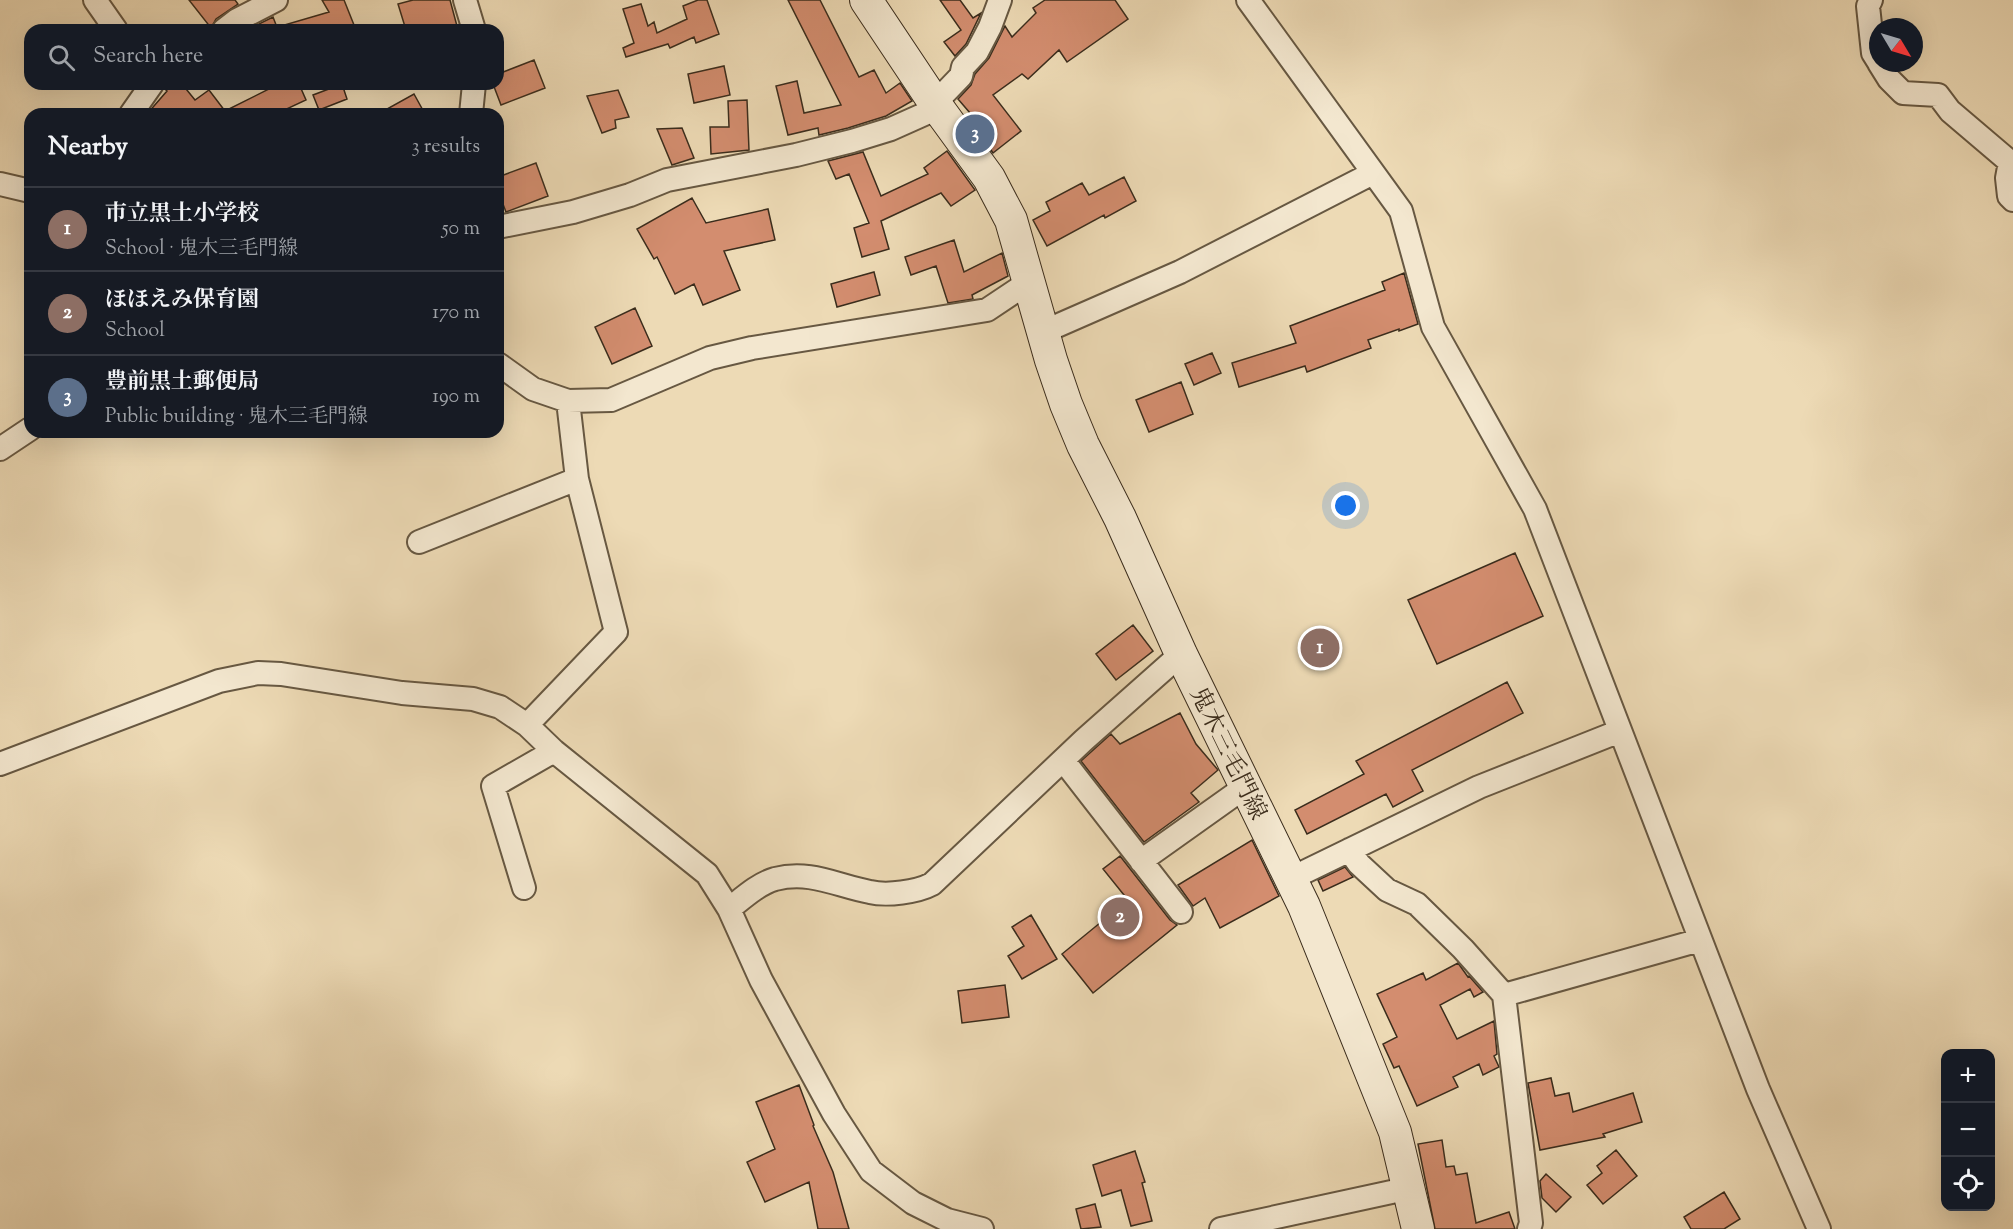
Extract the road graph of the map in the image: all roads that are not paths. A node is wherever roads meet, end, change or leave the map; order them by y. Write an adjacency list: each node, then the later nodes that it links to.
1 (276, 0): 10 (street)
2 (465, 0): 11 (street)
3 (866, 0): 15 (main road)
4 (1000, 0): 15 (street)
5 (1248, 0): 18 (street)
6 (1871, 0): 8 (street)
7 (100, 2): 9 (street)
8 (1869, 18)
9 (113, 24)
10 (232, 24)
11 (472, 24)
12 (1884, 72): 21 (street)
13 (147, 90): 16 (street)
14 (473, 90): 17 (street)
15 (936, 105): 22 (street); 23 (main road, 鬼木三毛門線)
16 (135, 108)
17 (472, 108)
18 (1373, 173): 24 (street); 33 (street)
19 (0, 184): 20 (street)
20 (24, 190)
21 (2013, 200)
22 (504, 226)
23 (1029, 282): 24 (main road, 鬼木三毛門線); 26 (street)
24 (1043, 332): 31 (main road, 鬼木三毛門線)
25 (504, 368): 26 (street)
26 (568, 401): 29 (street)
27 (24, 433): 28 (street)
28 (0, 449)
29 (577, 479): 30 (street); 32 (street)
30 (419, 542)
31 (1181, 654): 35 (street); 37 (main road, 鬼木三毛門線)
32 (527, 725): 34 (street); 36 (street)
33 (1620, 731): 38 (street); 44 (street)
34 (554, 751): 41 (street); 42 (street)
35 (1063, 760): 39 (street); 42 (street)
36 (0, 764)
37 (1245, 787): 39 (street); 40 (main road, 鬼木三毛門線)
38 (1349, 850): 40 (street); 45 (street)
39 (1141, 861): 43 (street)
40 (1290, 879): 46 (main road, 鬼木三毛門線)
41 (524, 888)
42 (729, 909): 47 (street)
43 (1181, 912)
44 (1700, 940): 45 (street); 51 (street)
45 (1504, 995): 50 (street)
46 (1410, 1188): 48 (street); 49 (main road, 鬼木三毛門線)
47 (977, 1229)
48 (1221, 1229)
49 (1418, 1229)
50 (1528, 1229)
51 (1819, 1229)

